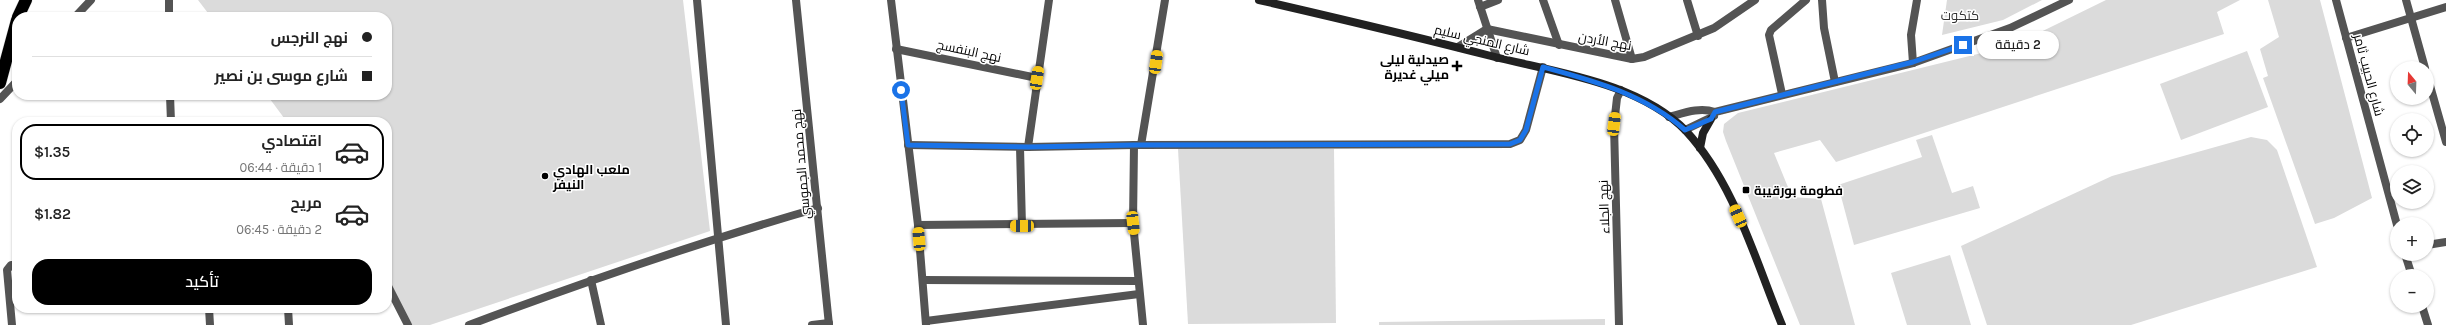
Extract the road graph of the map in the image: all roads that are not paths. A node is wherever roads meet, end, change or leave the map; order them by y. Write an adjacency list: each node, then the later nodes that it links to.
1 (26, 0): 23 (highway)
2 (91, 0): 24 (street)
3 (169, 0): 25 (street)
4 (697, 0): 62 (street)
5 (796, 0): 57 (street, نهج محمد الجموسي)
6 (891, 0): 33 (street)
7 (1047, 0): 39 (street)
8 (1165, 0): 54 (street)
9 (1259, 0): 32 (main road, شارع المنجي سليم)
10 (1498, 0): 21 (street)
11 (1543, 0): 31 (street)
12 (1615, 0): 35 (street)
13 (1687, 0): 28 (street)
14 (1755, 0): 28 (street, نهج الأردن)
15 (1806, 0): 44 (street)
16 (1822, 0): 40 (street)
17 (1917, 0): 37 (street)
18 (2069, 0): 37 (street)
19 (2336, 0): 29 (street, شارع الحبيب ثامر)
20 (2406, 0): 26 (street)
21 (1479, 3): 27 (street)
22 (2446, 8): 26 (street)
23 (20, 12)
24 (80, 12)
25 (169, 12)
26 (2411, 18): 29 (street); 36 (street)
27 (1487, 29): 31 (street, نهج الأردن); 32 (street); 34 (street)
28 (1698, 36): 35 (street, نهج الأردن)
29 (2346, 38): 58 (street, شارع الحبيب ثامر)
30 (12, 39): 41 (highway)
31 (1559, 45): 35 (street, نهج الأردن)
32 (1458, 47): 34 (main road, شارع المنجي سليم)
33 (896, 49): 39 (street, نهج البنفسج); 53 (street)
34 (1497, 58): 38 (main road, شارع المنجي سليم)
35 (1632, 59)
36 (2423, 61)
37 (1913, 62): 40 (street)
38 (1543, 67): 43 (main road, شارع المنجي سليم); 54 (street)
39 (1037, 78): 55 (street)
40 (1835, 82): 44 (street)
41 (0, 83)
42 (12, 86): 45 (street)
43 (1621, 90): 50 (main road, شارع المنجي سليم); 85 (street, نهج الجلاء)
44 (1782, 94): 48 (street)
45 (0, 99)
46 (170, 100): 49 (street)
47 (2434, 100): 52 (street)
48 (1713, 115): 50 (street); 51 (street); 56 (main road)
49 (171, 117)
50 (1668, 117): 51 (main road, شارع المنجي سليم)
51 (1685, 130): 56 (main road, شارع المنجي سليم)
52 (2446, 142)
53 (908, 145): 55 (street); 60 (street)
54 (1138, 145): 55 (street); 59 (street)
55 (1024, 147): 61 (street)
56 (1700, 148): 86 (main road, شارع المنجي سليم)
57 (818, 208): 62 (street); 75 (street, نهج محمد الجموسي)
58 (2395, 217)
59 (1133, 223): 61 (street); 68 (street)
60 (918, 225): 61 (street); 67 (street)
61 (1022, 226)
62 (719, 236): 66 (street); 82 (street)
63 (2446, 242): 64 (street)
64 (2434, 244)
65 (12, 265): 76 (street)
66 (591, 280): 80 (street); 81 (street)
67 (922, 280): 68 (street); 74 (street)
68 (1138, 282): 70 (street)
69 (392, 294): 79 (street)
70 (1139, 294): 74 (street); 84 (street)
71 (209, 313): 77 (street)
72 (288, 313): 78 (street)
73 (2424, 313): 87 (street)
74 (926, 323)
75 (829, 324): 83 (street)
76 (12, 325)
77 (210, 325)
78 (289, 325)
79 (408, 325)
80 (469, 325)
81 (601, 325)
82 (726, 325)
83 (812, 325)
84 (1143, 325)
85 (1619, 325)
86 (1782, 325)
87 (2428, 325)

